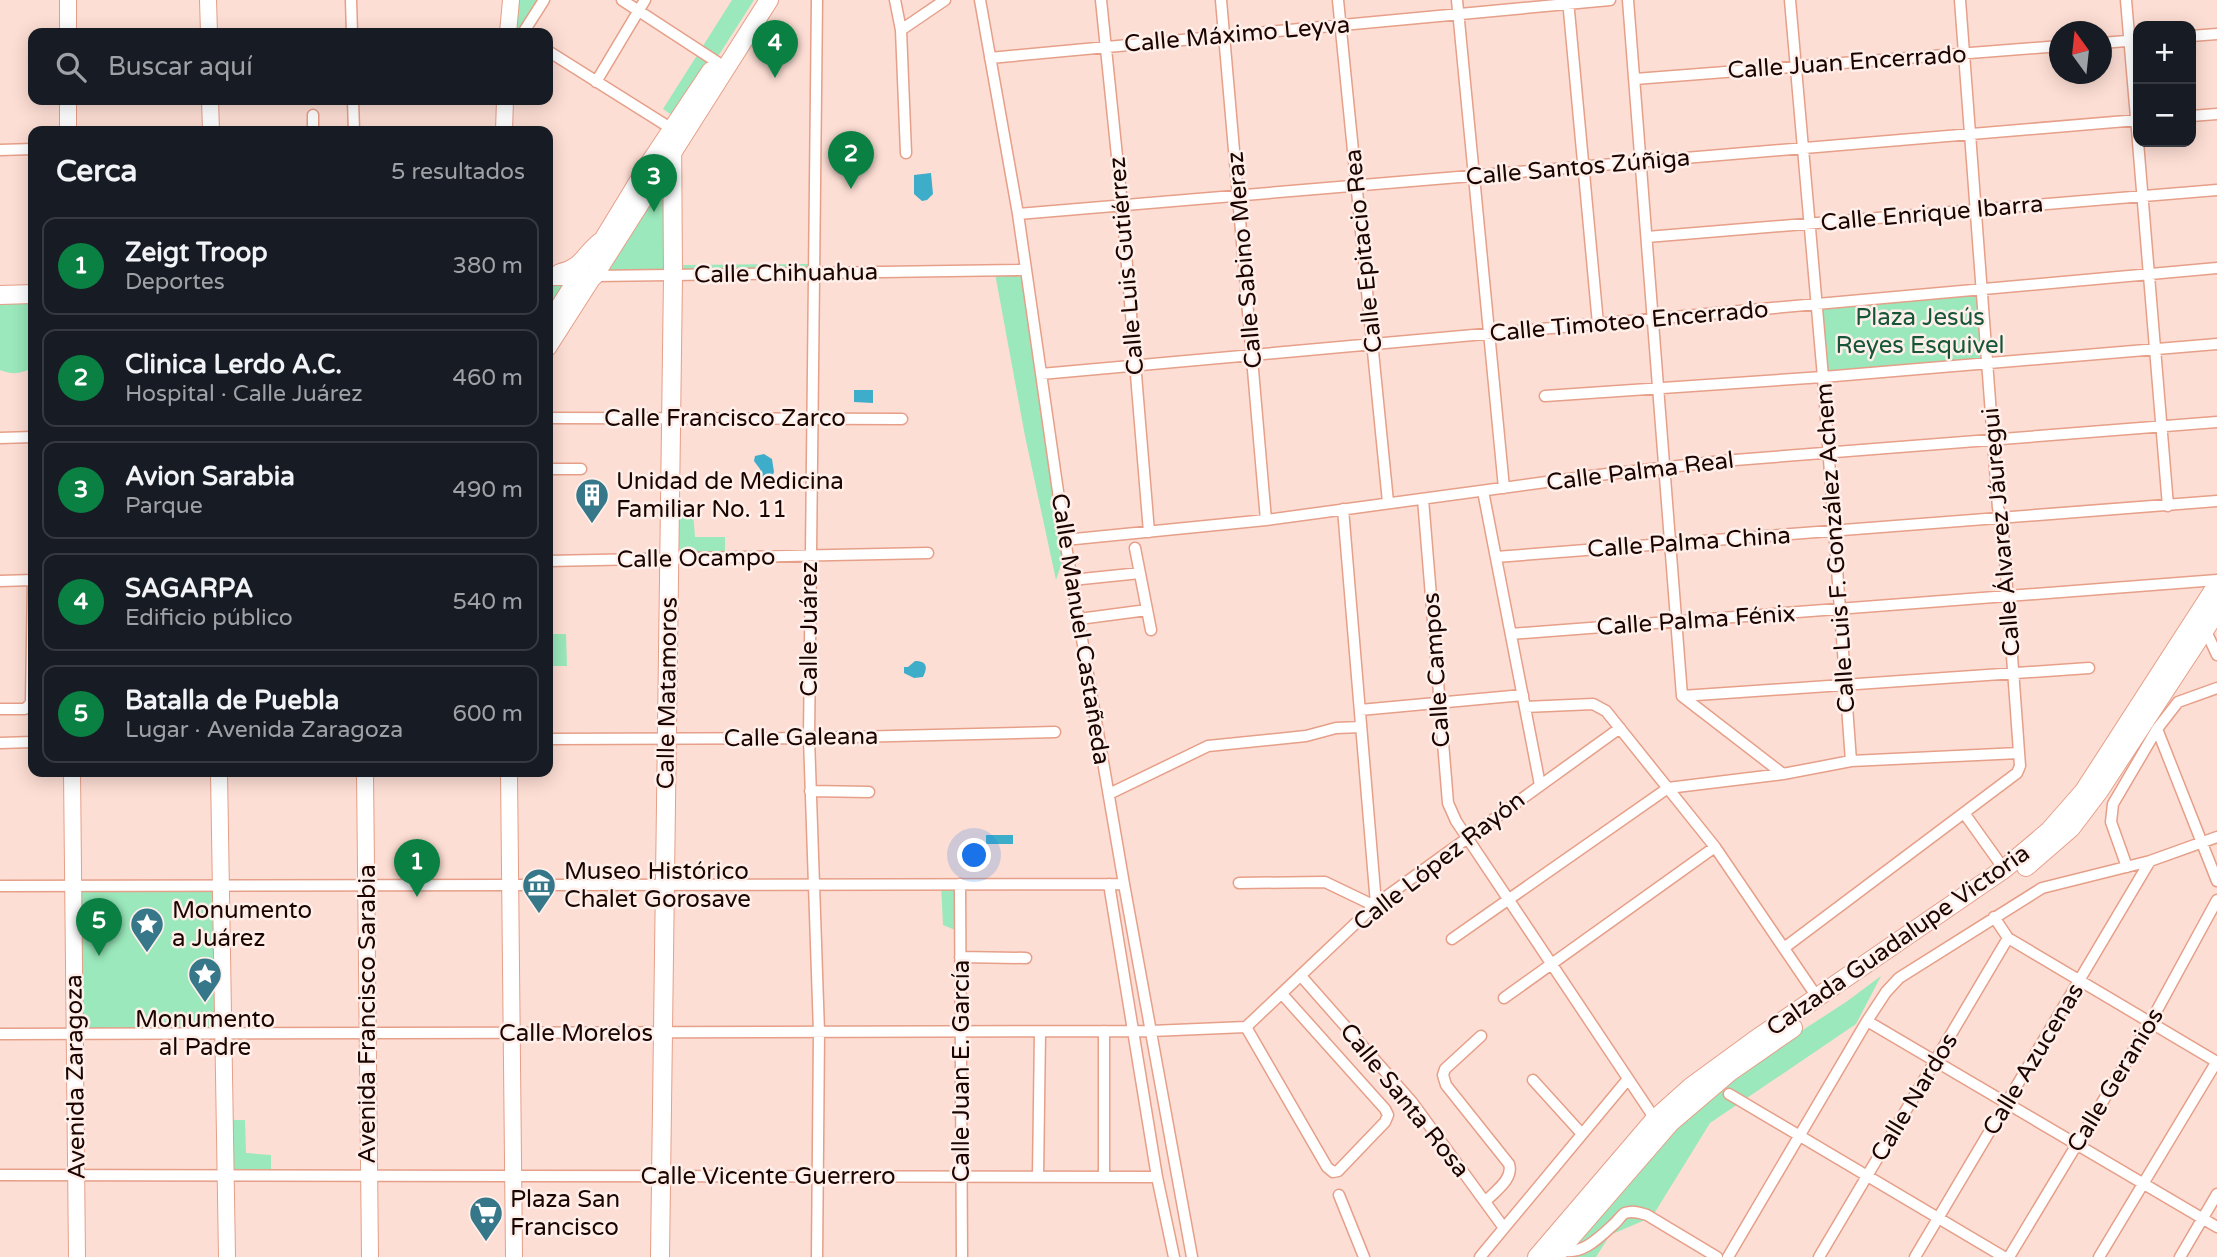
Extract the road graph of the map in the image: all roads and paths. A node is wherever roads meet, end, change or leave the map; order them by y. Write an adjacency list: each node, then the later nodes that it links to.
1 (68, 0): 2 (street); 28 (main road)
2 (75, 0)
3 (208, 0): 29 (main road)
4 (351, 0): 30 (street)
5 (511, 0): 31 (main road)
6 (544, 0): 32 (street)
7 (622, 0): 25 (street)
8 (645, 0): 25 (street)
9 (756, 0): 45 (main road)
10 (769, 0): 68 (main road)
11 (817, 0): 85 (street, Calle Juárez)
12 (895, 0): 33 (street)
13 (945, 0): 33 (street)
14 (980, 0): 44 (street, Calle Manuel Castañeda)
15 (1101, 0): 40 (street, Calle Luis Gutiérrez)
16 (1221, 0): 35 (street, Calle Sabino Meraz)
17 (1338, 0): 27 (street, Calle Epitacio Rea)
18 (1457, 0): 26 (street)
19 (1610, 0): 24 (street, Calle Máximo Leyva)
20 (1629, 0): 47 (street)
21 (1790, 0): 46 (street, Calle Luis F. González Achem)
22 (1961, 0): 42 (street, Calle Álvarez Jáuregui)
23 (2126, 0): 36 (street)
24 (1568, 2): 26 (street, Calle Máximo Leyva); 71 (street)
25 (638, 11): 45 (street); 48 (street)
26 (1458, 13): 27 (street, Calle Máximo Leyva); 72 (street)
27 (1340, 24): 35 (street, Calle Máximo Leyva); 73 (street, Calle Epitacio Rea)
28 (68, 28)
29 (209, 28)
30 (352, 28)
31 (510, 28)
32 (526, 28)
33 (901, 30): 69 (street)
34 (2217, 34): 37 (street)
35 (1224, 35): 40 (street, Calle Máximo Leyva); 75 (street, Calle Sabino Meraz)
36 (2133, 35)
37 (2196, 36)
38 (2133, 40): 39 (street)
39 (2112, 42)
40 (1106, 47): 44 (street, Calle Máximo Leyva); 77 (street, Calle Luis Gutiérrez)
41 (2049, 47): 42 (street, Calle Juan Encerrado)
42 (1964, 53): 46 (street, Calle Juan Encerrado); 63 (street, Calle Álvarez Jáuregui)
43 (553, 54): 48 (street)
44 (990, 58): 79 (street, Calle Manuel Castañeda)
45 (716, 62): 62 (main road)
46 (1796, 66): 47 (street, Calle Juan Encerrado); 65 (street, Calle Luis F. González Achem)
47 (1634, 79): 70 (street)
48 (596, 82): 62 (street)
49 (68, 105): 57 (main road)
50 (210, 105): 58 (main road)
51 (353, 105): 60 (street)
52 (505, 105): 61 (main road)
53 (2217, 114): 55 (street)
54 (313, 115): 59 (street)
55 (2196, 116)
56 (2133, 120): 63 (street, Calle Santos Zúñiga)
57 (68, 126)
58 (211, 126)
59 (313, 126)
60 (354, 126)
61 (504, 126)
62 (673, 129): 68 (main road, Calle Matamoros); 82 (main road)
63 (1970, 134): 65 (street, Calle Santos Zúñiga); 78 (street, Calle Álvarez Jáuregui)
64 (2139, 147): 76 (street)
65 (1803, 148): 70 (street, Calle Santos Zúñiga); 80 (street, Calle Luis F. González Achem)
66 (28, 149): 67 (street)
67 (0, 150)
68 (674, 150): 89 (main road); 90 (main road, Calle Matamoros)
69 (906, 153)
70 (1641, 162): 71 (street, Calle Santos Zúñiga); 81 (street)
71 (1584, 166): 72 (street, Calle Santos Zúñiga); 97 (street)
72 (1474, 176): 73 (street, Calle Santos Zúñiga); 98 (street)
73 (1356, 186): 75 (street, Calle Santos Zúñiga); 100 (street, Calle Epitacio Rea)
74 (2217, 190): 76 (street, Calle Enrique Ibarra)
75 (1238, 195): 77 (street, Calle Santos Zúñiga); 103 (street, Calle Sabino Meraz)
76 (2143, 196): 78 (street, Calle Enrique Ibarra); 86 (street)
77 (1122, 205): 79 (street, Calle Santos Zúñiga); 105 (street, Calle Luis Gutiérrez)
78 (1976, 210): 80 (street, Calle Enrique Ibarra); 91 (street, Calle Álvarez Jáuregui)
79 (1017, 214): 84 (street, Calle Manuel Castañeda)
80 (1810, 223): 81 (street, Calle Enrique Ibarra); 94 (street, Calle Luis F. González Achem)
81 (1647, 237): 96 (street)
82 (603, 240): 87 (main road); 89 (main road)
83 (2217, 268): 86 (street, Calle Timoteo Encerrado)
84 (1024, 270): 85 (street, Calle Chihuahua); 106 (street, Calle Manuel Castañeda)
85 (814, 272): 90 (street, Calle Chihuahua); 112 (street, Calle Juárez)
86 (2149, 274): 91 (street, Calle Timoteo Encerrado); 102 (street)
87 (553, 275)
88 (553, 276): 89 (main road, Calle Chihuahua)
89 (586, 276): 90 (street, Calle Chihuahua); 95 (main road); 99 (main road)
90 (673, 276): 111 (main road, Calle Matamoros)
91 (1982, 289): 94 (street, Calle Timoteo Encerrado); 104 (street, Calle Álvarez Jáuregui)
92 (28, 294): 93 (main road)
93 (0, 295)
94 (1816, 304): 96 (street, Calle Timoteo Encerrado); 107 (street, Calle Luis F. González Achem)
95 (553, 318)
96 (1653, 319): 97 (street, Calle Timoteo Encerrado); 108 (street)
97 (1598, 324): 98 (street, Calle Timoteo Encerrado)
98 (1489, 334): 100 (street, Calle Timoteo Encerrado); 123 (street)
99 (553, 339)
100 (1372, 344): 103 (street, Calle Timoteo Encerrado); 127 (street, Calle Epitacio Rea)
101 (2217, 344): 102 (street)
102 (2155, 350): 104 (street); 115 (street)
103 (1252, 355): 105 (street, Calle Timoteo Encerrado); 131 (street, Calle Sabino Meraz)
104 (1987, 363): 107 (street); 118 (street, Calle Álvarez Jáuregui)
105 (1135, 365): 106 (street, Calle Timoteo Encerrado); 133 (street, Calle Luis Gutiérrez)
106 (1041, 374): 134 (street, Calle Manuel Castañeda)
107 (1823, 377): 108 (street); 119 (street, Calle Luis F. González Achem)
108 (1658, 388): 109 (street); 120 (street)
109 (1545, 396)
110 (553, 418): 111 (street, Calle Francisco Zarco)
111 (670, 418): 112 (street, Calle Francisco Zarco); 140 (main road, Calle Matamoros)
112 (811, 418): 113 (street, Calle Francisco Zarco); 138 (street, Calle Juárez)
113 (902, 419)
114 (2217, 422): 115 (street, Calle Palma Real)
115 (2161, 426): 118 (street, Calle Palma Real); 128 (street)
116 (28, 437): 117 (street)
117 (0, 438)
118 (1993, 440): 119 (street, Calle Palma Real); 130 (street, Calle Álvarez Jáuregui)
119 (1828, 453): 120 (street, Calle Palma Real); 132 (street, Calle Luis F. González Achem)
120 (1664, 467): 123 (street, Calle Palma Real); 135 (street)
121 (553, 469): 122 (street)
122 (581, 469)
123 (1504, 488): 124 (street, Calle Palma Real)
124 (1483, 491): 125 (street, Calle Palma Real); 139 (street)
125 (1423, 499): 127 (street, Calle Palma Real); 163 (street, Calle Campos)
126 (2217, 501): 128 (street, Calle Palma China)
127 (1388, 502): 129 (street, Calle Palma Real)
128 (2168, 506): 130 (street, Calle Palma China)
129 (1343, 509): 131 (street, Calle Palma Real); 167 (street)
130 (2002, 518): 132 (street, Calle Palma China); 147 (street, Calle Álvarez Jáuregui)
131 (1266, 520): 133 (street, Calle Palma Real)
132 (1833, 531): 135 (street, Calle Palma China); 148 (street, Calle Luis F. González Achem)
133 (1149, 532): 134 (street, Calle Palma Real)
134 (1065, 540): 144 (street, Calle Manuel Castañeda)
135 (1670, 544): 139 (street, Calle Palma China); 152 (street)
136 (1135, 548): 142 (street)
137 (928, 553): 138 (street, Calle Ocampo)
138 (810, 555): 140 (street, Calle Ocampo); 173 (street, Calle Juárez)
139 (1496, 557): 155 (street)
140 (668, 559): 141 (street, Calle Ocampo); 172 (main road, Calle Matamoros)
141 (553, 561)
142 (1140, 573): 144 (street); 149 (street)
143 (28, 580): 145 (street)
144 (1072, 580): 151 (street, Calle Manuel Castañeda)
145 (0, 581)
146 (2217, 583): 147 (street, Calle Palma Fénix); 196 (main road, Calzada Guadalupe Victoria)
147 (2009, 596): 148 (street, Calle Palma Fénix); 158 (street, Calle Álvarez Jáuregui)
148 (1839, 609): 152 (street, Calle Palma Fénix); 159 (street, Calle Luis F. González Achem)
149 (1147, 610): 151 (street); 154 (street)
150 (2217, 611): 153 (main road, Calzada Guadalupe Victoria)
151 (1079, 619): 188 (street, Calle Manuel Castañeda)
152 (1676, 622): 155 (street, Calle Palma Fénix); 162 (street)
153 (2206, 629): 156 (street); 270 (main road, Calzada Guadalupe Victoria)
154 (1151, 630)
155 (1511, 635): 161 (street)
156 (2217, 655)
157 (2089, 668): 158 (street)
158 (2014, 673): 159 (street); 177 (street, Calle Álvarez Jáuregui)
159 (1845, 685): 162 (street); 178 (street, Calle Luis F. González Achem)
160 (2217, 688): 170 (street)
161 (1523, 695): 163 (street); 165 (street)
162 (1682, 696): 179 (street)
163 (1439, 703): 167 (street); 190 (street, Calle Campos)
164 (28, 706): 166 (street)
165 (1525, 707): 169 (street); 184 (street)
166 (0, 709)
167 (1360, 710): 168 (street)
168 (1361, 727): 188 (street); 210 (street)
169 (1620, 728): 184 (street, Calle López Rayón); 185 (street)
170 (2157, 729): 192 (street); 195 (street)
171 (1055, 733): 173 (street, Calle Galeana)
172 (667, 738): 173 (street, Calle Galeana); 174 (street, Calle Galeana); 205 (main road, Calle Matamoros)
173 (809, 738): 186 (street, Calle Juárez)
174 (553, 739)
175 (28, 742): 176 (street)
176 (0, 743)
177 (2019, 753): 178 (street); 189 (street, Calle Álvarez Jáuregui)
178 (1851, 761): 179 (street)
179 (1783, 774): 185 (street)
180 (72, 777): 207 (main road, Avenida Zaragoza)
181 (219, 777): 208 (main road)
182 (365, 777): 203 (main road, Avenida Francisco Sarabia)
183 (509, 777): 204 (main road)
184 (1540, 785): 190 (street, Calle López Rayón)
185 (1668, 788): 193 (street); 209 (street)
186 (810, 791): 187 (street); 199 (street, Calle Juárez)
187 (869, 792)
188 (1109, 794): 202 (street, Calle Manuel Castañeda)
189 (1964, 813): 196 (street); 215 (street, Calle Álvarez Jáuregui)
190 (1467, 837): 209 (street, Calle Campos); 210 (street, Calle López Rayón)
191 (2217, 837): 192 (street)
192 (2201, 843): 194 (street); 197 (street)
193 (1715, 846): 215 (street); 218 (street)
194 (2150, 861): 195 (street); 220 (street, Calle Azucenas)
195 (2127, 867): 212 (street)
196 (2004, 869): 222 (main road, Calzada Guadalupe Victoria)
197 (2217, 881)
198 (1239, 883): 210 (street)
199 (814, 884): 200 (street); 205 (street); 232 (street, Calle Juárez)
200 (960, 884): 201 (street); 216 (street, Calle Juan E. García)
201 (1109, 884): 202 (street); 229 (street)
202 (1124, 884): 230 (street, Calle Manuel Castañeda)
203 (366, 885): 204 (street); 208 (street); 235 (main road, Avenida Francisco Sarabia)
204 (510, 885): 205 (street); 236 (main road)
205 (665, 885): 231 (main road, Calle Matamoros)
206 (0, 886): 207 (street)
207 (74, 886): 208 (street); 238 (main road, Avenida Zaragoza)
208 (222, 886): 234 (main road)
209 (1509, 900): 214 (street); 218 (street, Calle Campos)
210 (1375, 905): 219 (street, Calle López Rayón)
211 (2216, 905): 225 (street, Calle Geranios)
212 (1994, 917): 213 (street); 224 (street)
213 (2008, 938): 220 (street); 240 (street, Calle Nardos)
214 (1452, 939)
215 (1784, 948): 222 (street)
216 (960, 957): 217 (street); 233 (street, Calle Juan E. García)
217 (1026, 958)
218 (1552, 965): 223 (street); 242 (street, Calle Campos)
219 (1301, 976): 221 (street, Calle López Rayón); 265 (street, Calle Santa Rosa)
220 (2079, 981): 225 (street); 245 (street, Calle Azucenas)
221 (1282, 994): 226 (street, Calle López Rayón); 226 (street)
222 (1817, 997): 246 (main road, Calzada Guadalupe Victoria)
223 (1504, 998)
224 (1867, 1021): 240 (street); 248 (street)
225 (2150, 1023): 241 (street); 249 (street, Calle Geranios)
226 (1246, 1027): 230 (street)
227 (1040, 1031): 228 (street, Calle Morelos); 233 (street, Calle Morelos); 258 (street)
228 (1104, 1031): 229 (street, Calle Morelos); 259 (street)
229 (1134, 1031): 230 (street, Calle Morelos); 261 (street)
230 (1151, 1031): 279 (street, Calle Manuel Castañeda)
231 (664, 1032): 232 (street, Calle Morelos); 236 (street, Calle Morelos); 254 (main road, Calle Matamoros)
232 (819, 1032): 233 (street, Calle Morelos); 256 (street, Calle Juárez)
233 (961, 1032): 257 (street, Calle Juan E. García)
234 (224, 1033): 235 (street, Calle Morelos); 238 (street, Calle Morelos); 252 (main road)
235 (367, 1033): 236 (street, Calle Morelos); 255 (main road, Avenida Francisco Sarabia)
236 (512, 1033): 253 (main road)
237 (0, 1034): 238 (street, Calle Morelos)
238 (75, 1034): 251 (main road, Avenida Zaragoza)
239 (1481, 1036): 265 (street)
240 (1935, 1061): 245 (street); 260 (street, Calle Nardos)
241 (2217, 1062): 262 (street)
242 (1628, 1079): 246 (street, Calle Campos); 247 (street)
243 (1533, 1080): 247 (street)
244 (1729, 1094): 248 (street)
245 (2007, 1103): 249 (street); 266 (street, Calle Azucenas)
246 (1655, 1119): 282 (main road, Calzada Guadalupe Victoria)
247 (1582, 1134): 269 (street)
248 (1800, 1136): 260 (street); 284 (street)
249 (2076, 1145): 262 (street); 287 (street, Calle Geranios)
250 (0, 1175): 251 (street, Calle Vicente Guerrero)
251 (76, 1175): 252 (street, Calle Vicente Guerrero); 271 (main road, Avenida Zaragoza)
252 (226, 1175): 255 (street, Calle Vicente Guerrero); 272 (main road)
253 (513, 1175): 254 (street, Calle Vicente Guerrero); 255 (street, Calle Vicente Guerrero); 274 (main road)
254 (662, 1175): 256 (street, Calle Vicente Guerrero); 275 (main road, Calle Matamoros)
255 (368, 1176): 273 (main road, Avenida Francisco Sarabia)
256 (818, 1176): 257 (street, Calle Vicente Guerrero); 276 (street, Calle Juárez)
257 (962, 1176): 258 (street, Calle Vicente Guerrero); 277 (street, Calle Juan E. García)
258 (1038, 1176): 259 (street, Calle Vicente Guerrero)
259 (1104, 1176): 261 (street, Calle Vicente Guerrero)
260 (1867, 1176): 266 (street); 285 (street, Calle Nardos)
261 (1157, 1177): 278 (street)
262 (2143, 1184): 267 (street); 288 (street)
263 (2217, 1194): 267 (street)
264 (1339, 1195): 280 (street)
265 (1485, 1202): 269 (street, Calle Santa Rosa)
266 (1938, 1218): 286 (street, Calle Azucenas); 287 (street)
267 (2202, 1219): 268 (street); 289 (street)
268 (2217, 1227)
269 (1504, 1228): 281 (street)
270 (1557, 1254): 283 (street)
271 (77, 1257)
272 (227, 1257)
273 (370, 1257)
274 (514, 1257)
275 (660, 1257)
276 (817, 1257)
277 (962, 1257)
278 (1174, 1257)
279 (1192, 1257)
280 (1364, 1257)
281 (1480, 1257)
282 (1537, 1257)
283 (1717, 1257)
284 (1728, 1257)
285 (1819, 1257)
286 (1915, 1257)
287 (2007, 1257)
288 (2099, 1257)
289 (2180, 1257)

